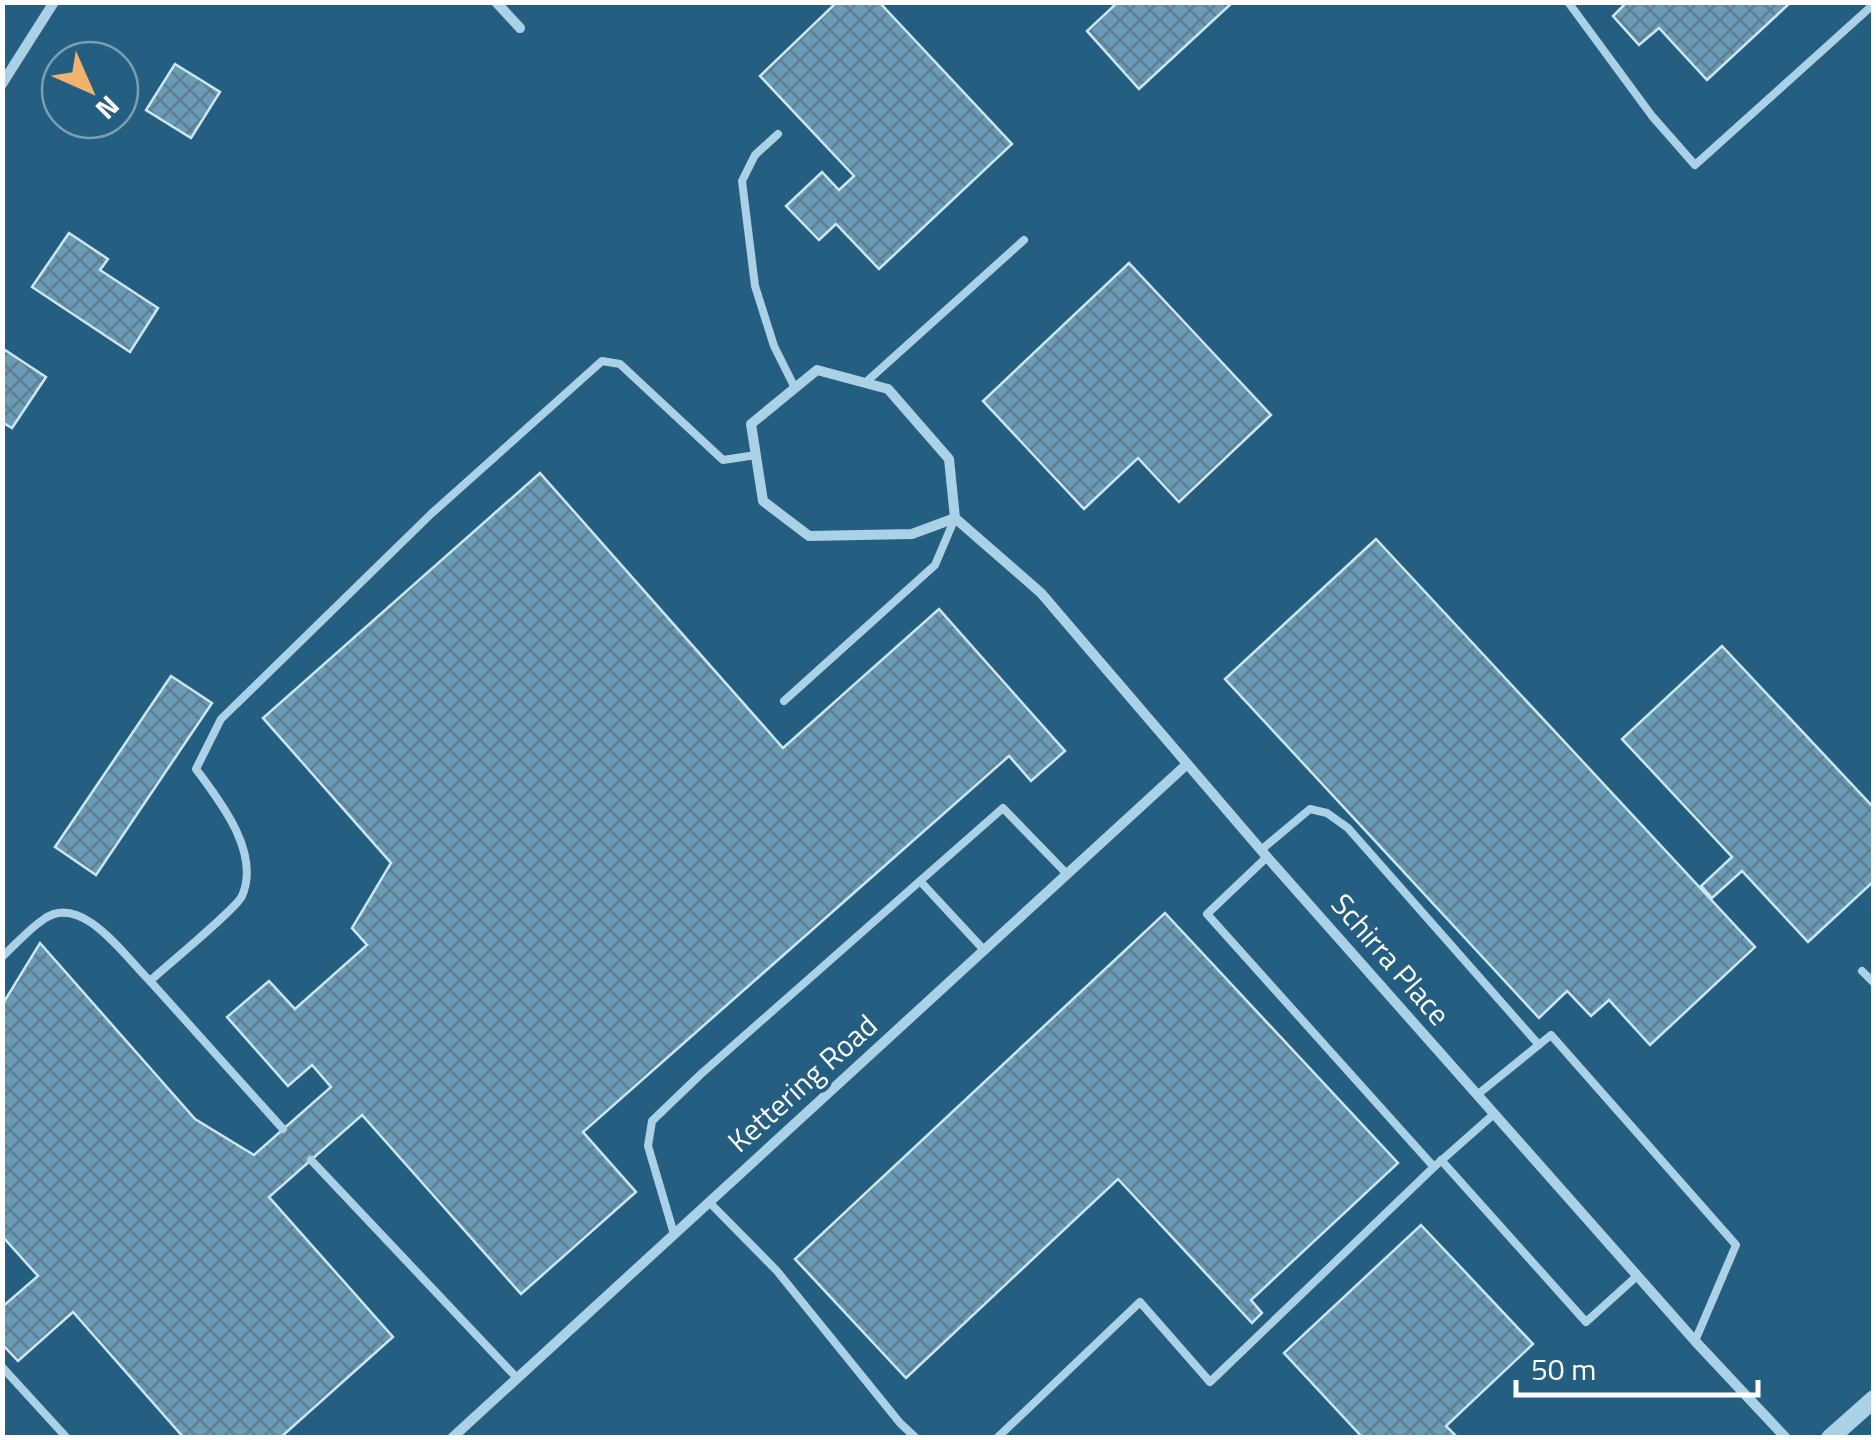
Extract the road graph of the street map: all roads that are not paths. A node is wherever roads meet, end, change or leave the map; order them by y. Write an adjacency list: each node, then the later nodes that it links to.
1 (54, 2): 6 (street)
2 (496, 2): 5 (street)
3 (1568, 2): 4 (lane)
4 (1874, 4)
5 (520, 28)
6 (2, 84)
7 (778, 134): 10 (lane)
8 (1024, 240): 9 (lane)
9 (865, 383): 10 (street); 12 (street)
10 (795, 388): 11 (street)
11 (756, 455): 12 (street); 21 (lane)
12 (955, 518): 13 (lane); 14 (street, Schirra Place)
13 (784, 701)
14 (1186, 765): 15 (street, Schirra Place); 16 (street, Kettering Road)
15 (1264, 853): 23 (lane); 24 (street, Schirra Place); 28 (lane)
16 (1067, 874): 17 (lane); 18 (street, Kettering Road)
17 (920, 881): 18 (lane); 30 (lane)
18 (984, 950): 29 (street, Kettering Road)
19 (2, 957): 21 (lane)
20 (1862, 971): 22 (lane)
21 (150, 982): 26 (lane)
22 (1874, 983)
23 (1539, 1045): 24 (lane); 32 (lane)
24 (1477, 1095): 25 (street, Schirra Place)
25 (1494, 1114): 28 (lane); 31 (street, Schirra Place)
26 (283, 1129)
27 (311, 1160): 34 (lane)
28 (1437, 1164): 31 (lane); 39 (lane)
29 (709, 1202): 30 (street, Kettering Road); 38 (lane)
30 (674, 1234): 34 (street, Kettering Road)
31 (1636, 1276): 32 (street, Schirra Place)
32 (1694, 1341): 40 (street, Schirra Place)
33 (2, 1367): 36 (lane)
34 (516, 1378): 37 (street, Kettering Road)
35 (1874, 1399): 41 (street)
36 (68, 1438)
37 (452, 1438)
38 (916, 1438)
39 (997, 1438)
40 (1786, 1438)
41 (1830, 1438)

